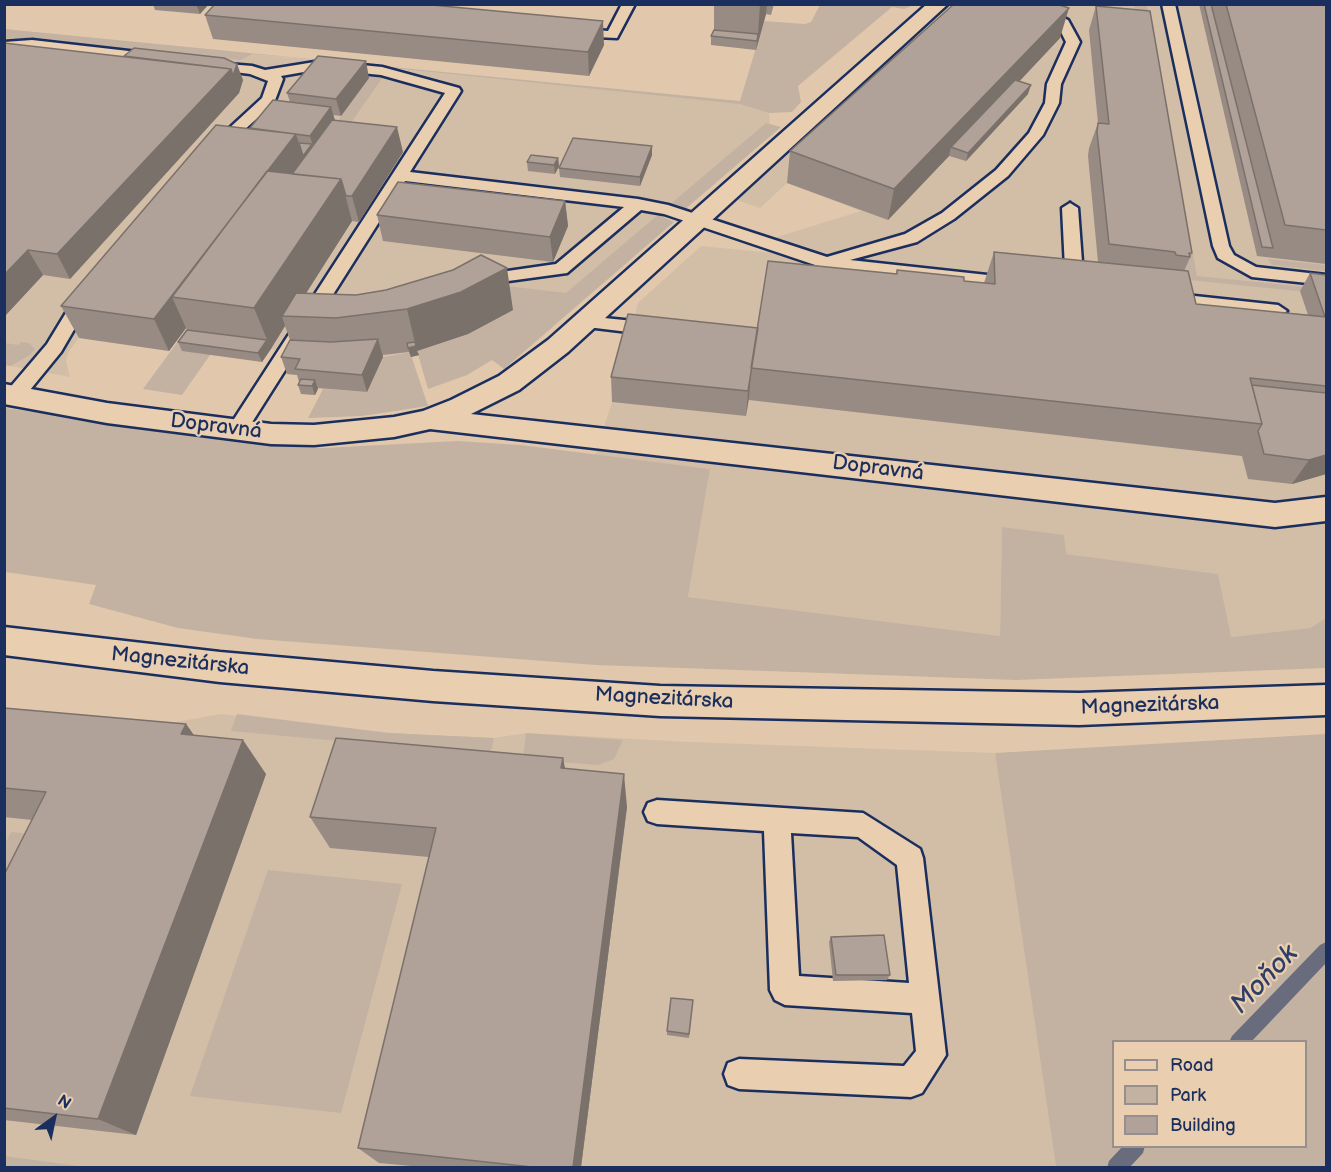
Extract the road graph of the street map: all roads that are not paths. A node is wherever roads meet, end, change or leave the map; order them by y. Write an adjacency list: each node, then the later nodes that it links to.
1 (629, 4): 5 (lane)
2 (939, 4): 14 (street, Dopravná)
3 (1024, 4): 15 (lane)
4 (1168, 4): 17 (lane)
5 (559, 31)
6 (4, 46): 7 (lane)
7 (171, 60)
8 (194, 63): 9 (lane)
9 (266, 74): 10 (lane); 11 (lane)
10 (204, 159)
11 (400, 176): 12 (lane); 23 (lane)
12 (638, 204): 14 (lane); 18 (lane)
13 (1070, 208): 20 (lane)
14 (698, 222): 15 (lane); 25 (street, Dopravná)
15 (821, 262): 19 (lane)
16 (96, 280): 27 (lane)
17 (1326, 280)
18 (459, 285)
19 (1030, 285)
20 (1053, 287)
21 (1147, 297): 24 (lane)
22 (339, 306): 23 (lane)
23 (316, 307): 29 (lane)
24 (1278, 311)
25 (585, 322): 26 (lane); 28 (street, Dopravná)
26 (666, 330)
27 (9, 395): 29 (street, Dopravná)
28 (429, 420): 29 (street, Dopravná); 30 (street, Dopravná)
29 (237, 430)
30 (1326, 508)
31 (4, 641): 32 (street, Magnezitárska)
32 (1326, 700)
33 (657, 812): 34 (lane)
34 (777, 820): 35 (lane); 35 (lane)
35 (925, 999): 36 (lane)
36 (739, 1074)

